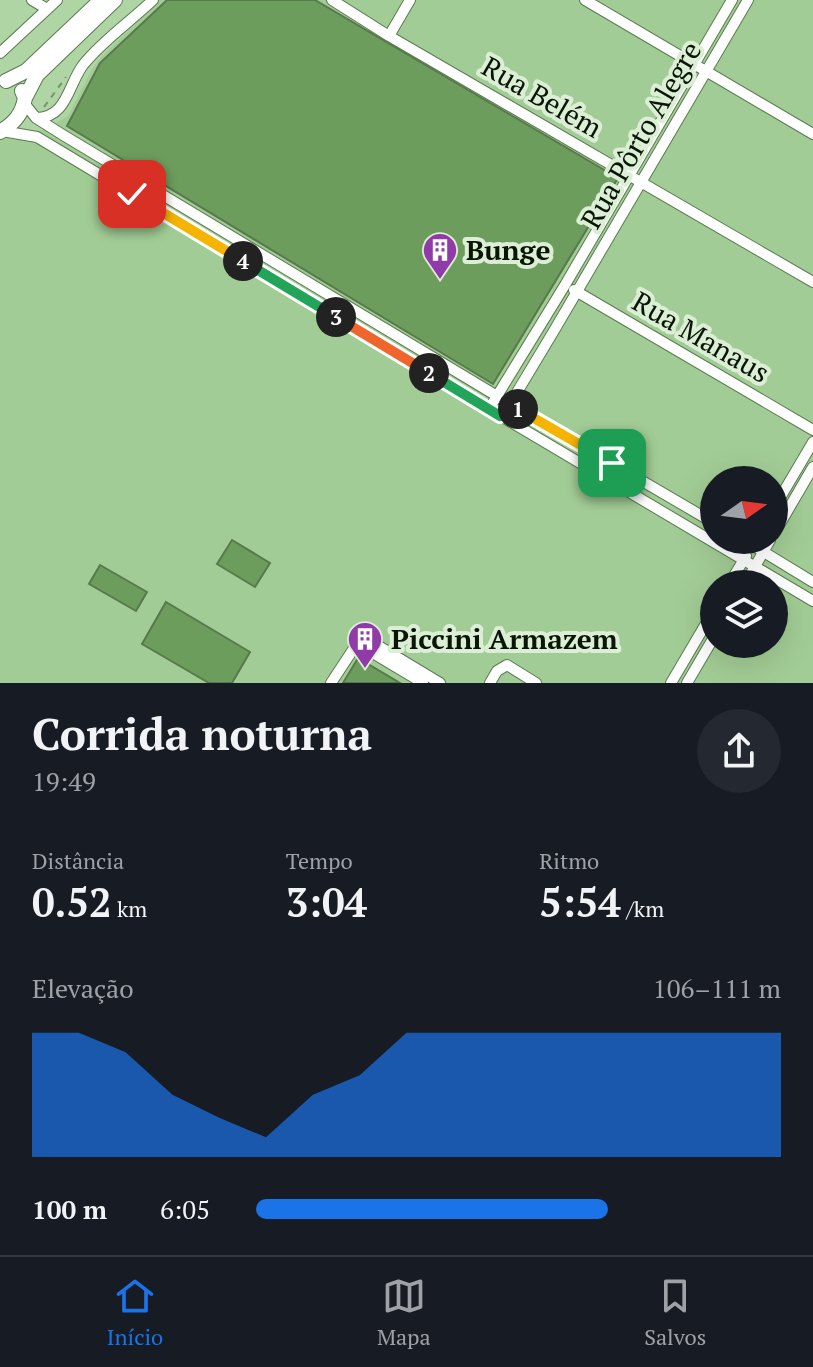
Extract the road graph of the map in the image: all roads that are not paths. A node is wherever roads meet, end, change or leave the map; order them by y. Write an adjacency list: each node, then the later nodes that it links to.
1 (32, 0): 10 (street)
2 (101, 0): 15 (main road)
3 (115, 0): 16 (main road)
4 (153, 0): 17 (street)
5 (332, 0): 11 (street, Rua Belém)
6 (410, 0): 11 (street)
7 (585, 0): 13 (street)
8 (732, 0): 13 (street, Rua Pôrto Alegre)
9 (748, 0): 14 (street, Rua Pôrto Alegre)
10 (53, 3): 12 (street)
11 (389, 36): 22 (street, Rua Belém)
12 (0, 53)
13 (693, 64): 14 (street); 18 (street, Rua Pôrto Alegre)
14 (706, 71): 20 (street); 21 (street, Rua Pôrto Alegre)
15 (3, 82): 16 (main road)
16 (24, 100): 17 (street); 19 (main road)
17 (36, 118): 33 (street)
18 (655, 130): 21 (street); 22 (street, Rua Pôrto Alegre)
19 (1, 131): 35 (street)
20 (813, 134)
21 (666, 137): 23 (street, Rua Pôrto Alegre)
22 (629, 174): 23 (street, Rua Belém); 24 (street, Rua Pôrto Alegre)
23 (641, 181): 25 (street, Rua Pôrto Alegre); 26 (street, Rua Belém)
24 (592, 239): 25 (street); 27 (street, Rua Pôrto Alegre)
25 (604, 246): 28 (street, Rua Pôrto Alegre)
26 (813, 282)
27 (565, 285): 28 (street, Rua Manaus); 29 (street, Rua Pôrto Alegre)
28 (577, 292): 30 (street, Rua Pôrto Alegre); 37 (street, Rua Manaus)
29 (544, 321): 30 (street); 31 (street, Rua Pôrto Alegre)
30 (555, 329): 32 (street, Rua Pôrto Alegre)
31 (526, 349): 32 (street); 33 (street, Rua Pôrto Alegre)
32 (539, 357): 34 (street, Rua Pôrto Alegre)
33 (497, 396): 34 (street); 35 (street, Rua Pôrto Alegre)
34 (510, 404): 36 (street, Rua Pôrto Alegre); 42 (street)
35 (489, 409): 36 (street)
36 (500, 416): 46 (street)
37 (813, 430)
38 (813, 442): 40 (street)
39 (813, 467): 41 (street)
40 (788, 484)
41 (788, 507)
42 (700, 515)
43 (746, 554): 46 (street)
44 (762, 554): 47 (street)
45 (766, 554): 50 (street)
46 (744, 560): 47 (street); 48 (street)
47 (755, 567): 49 (street); 51 (street)
48 (738, 570)
49 (753, 570)
50 (813, 582)
51 (813, 601)
52 (700, 634): 60 (street)
53 (359, 639): 55 (street); 56 (street); 57 (street)
54 (702, 658): 61 (street)
55 (331, 683)
56 (423, 683)
57 (440, 683)
58 (490, 683): 59 (street)
59 (536, 683)
60 (671, 683)
61 (687, 683)

